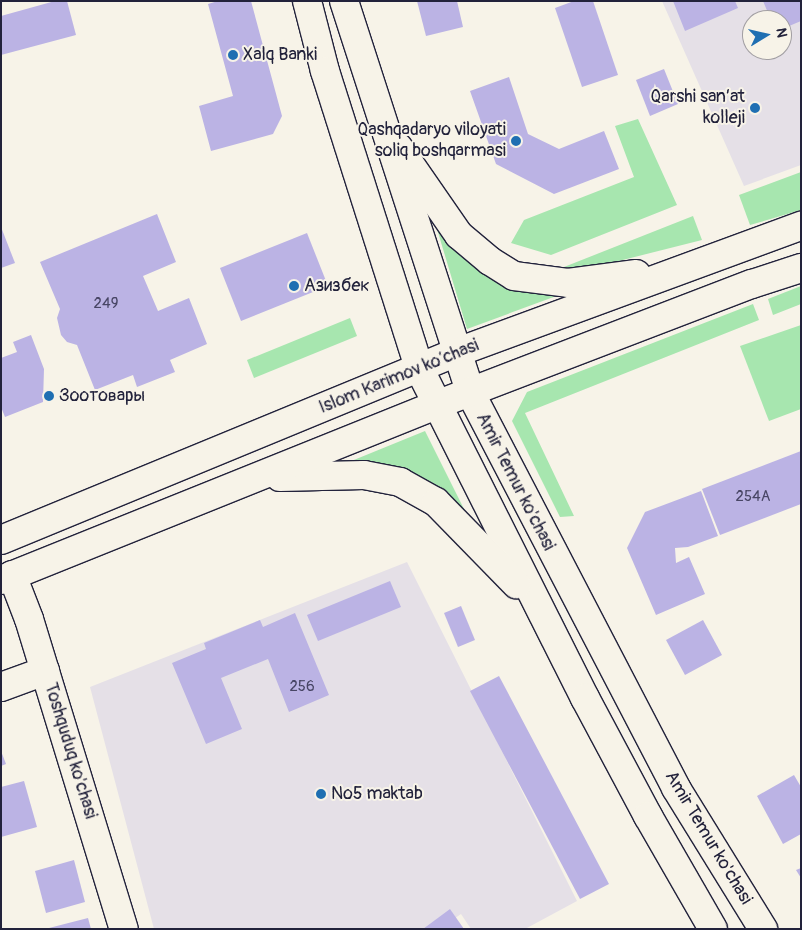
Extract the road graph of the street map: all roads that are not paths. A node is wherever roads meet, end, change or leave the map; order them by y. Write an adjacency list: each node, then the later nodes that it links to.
1 (307, 1): 8 (main road, Amir Temur ko'chasi)
2 (344, 1): 3 (main road, Amir Temur ko'chasi)
3 (382, 124): 5 (main road); 7 (main road, Amir Temur ko'chasi)
4 (801, 226): 5 (main road, Islom Karimov ko‘chasi)
5 (682, 268): 7 (main road, Islom Karimov ko‘chasi)
6 (801, 268): 9 (main road)
7 (455, 354): 8 (main road, Islom Karimov ko‘chasi); 9 (main road, Amir Temur ko'chasi)
8 (420, 370): 10 (main road, Amir Temur ko'chasi); 12 (main road, Islom Karimov ko‘chasi)
9 (470, 392): 10 (main road); 19 (main road, Amir Temur ko'chasi)
10 (436, 405): 11 (main road); 14 (main road, Amir Temur ko'chasi)
11 (258, 479): 13 (main road); 14 (main road)
12 (1, 540)
13 (7, 578): 15 (main road, Toshquduq ko'chasi)
14 (538, 608): 18 (main road, Amir Temur ko'chasi)
15 (45, 671): 16 (main road); 17 (main road, Toshquduq ko'chasi)
16 (1, 687)
17 (124, 929)
18 (713, 929)
19 (763, 929)

